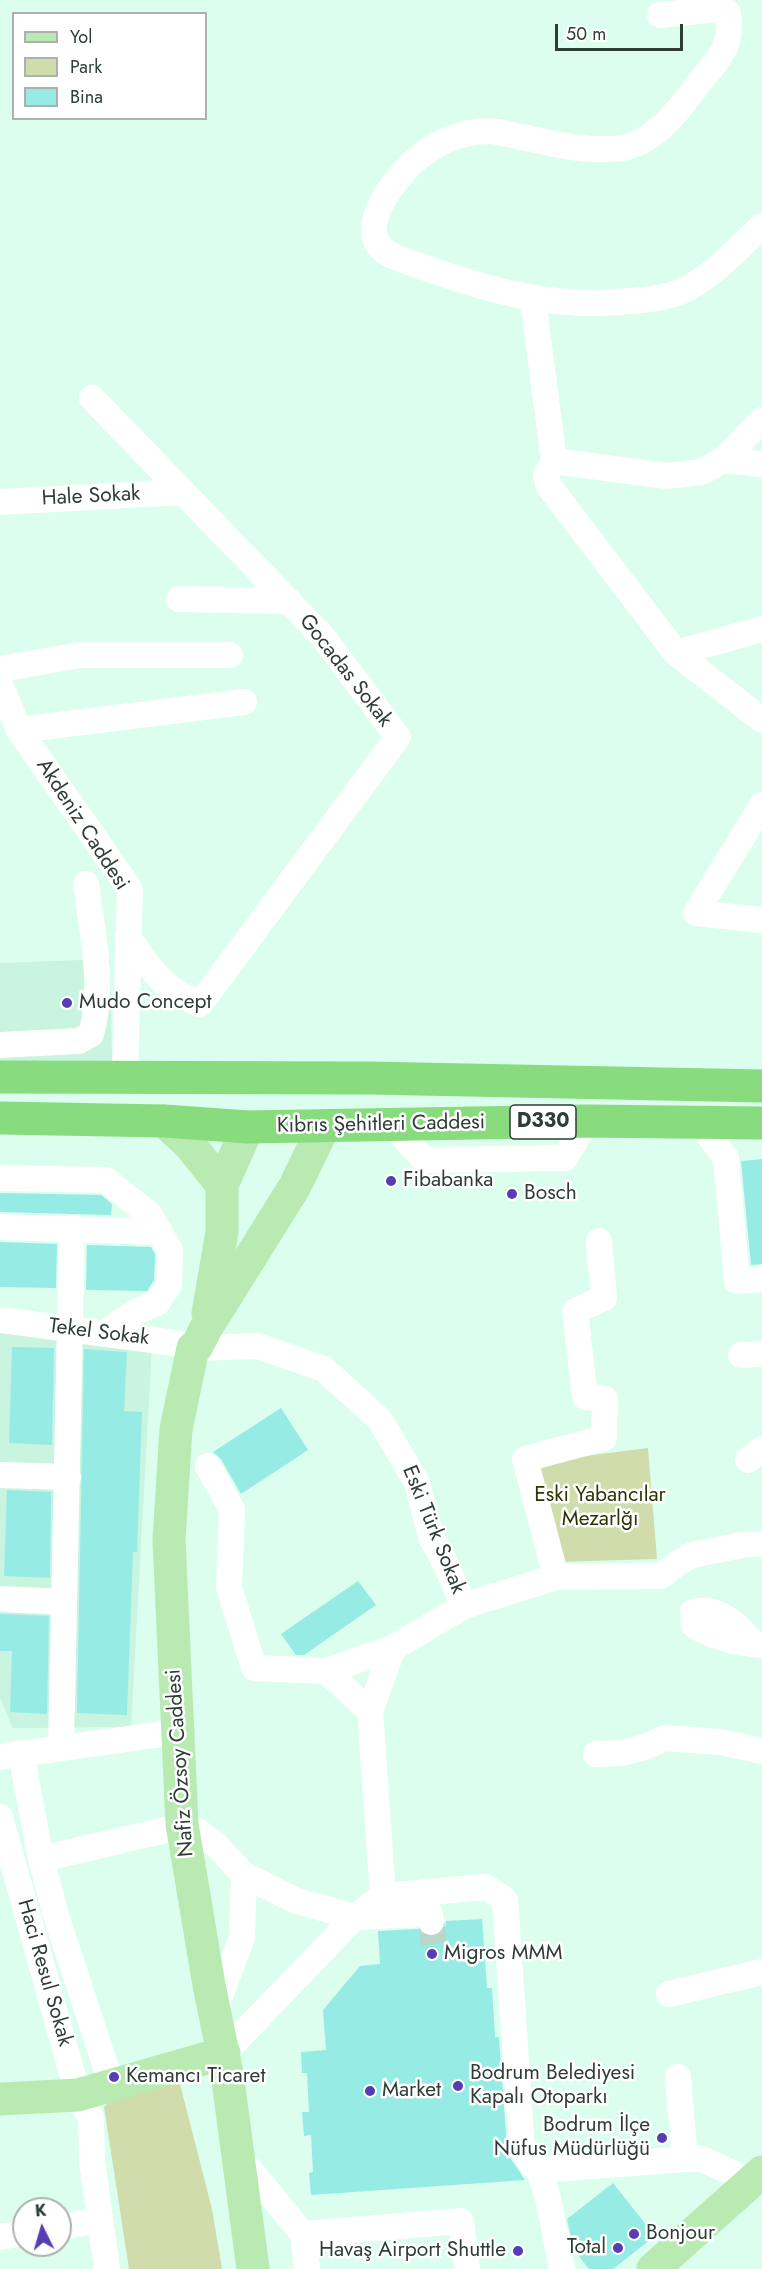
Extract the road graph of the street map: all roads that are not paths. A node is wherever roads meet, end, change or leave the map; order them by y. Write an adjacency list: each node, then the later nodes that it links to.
1 (660, 15): 3 (street)
2 (762, 226): 3 (street)
3 (533, 300): 7 (street)
4 (92, 398): 9 (street, Gocadas Sokak)
5 (762, 420): 6 (street)
6 (723, 460): 7 (street); 8 (street)
7 (554, 461): 14 (street)
8 (762, 464)
9 (183, 492): 10 (street, Hale Sokak); 12 (street, Gocadas Sokak)
10 (0, 502)
11 (179, 599): 12 (street)
12 (289, 601): 24 (street, Gocadas Sokak)
13 (762, 629): 14 (street)
14 (676, 653): 19 (street)
15 (230, 655): 16 (street)
16 (0, 669)
17 (0, 684): 20 (street)
18 (244, 702): 20 (street)
19 (762, 720)
20 (11, 724): 24 (street, Akdeniz Caddesi)
21 (762, 806): 23 (street)
22 (86, 884): 25 (street)
23 (762, 920)
24 (128, 937): 27 (street, Akdeniz Caddesi)
25 (0, 1045)
26 (0, 1077): 27 (highway, Kıbrıs Şehitleri Caddesi / D330)
27 (126, 1077): 29 (highway, Kıbrıs Şehitleri Caddesi / D330)
28 (326, 1078): 29 (highway, Kıbrıs Şehitleri Caddesi / D330); 30 (highway, Kıbrıs Şehitleri Caddesi / D330); 35 (highway)
29 (251, 1079): 36 (highway)
30 (762, 1086)
31 (0, 1118): 32 (highway, Kıbrıs Şehitleri Caddesi / D330)
32 (164, 1121): 36 (highway, Kıbrıs Şehitleri Caddesi / D330); 38 (main road)
33 (698, 1121): 34 (highway, Kıbrıs Şehitleri Caddesi / D330); 35 (highway, Kıbrıs Şehitleri Caddesi / D330); 43 (street)
34 (762, 1123)
35 (324, 1126): 36 (highway, Kıbrıs Şehitleri Caddesi / D330); 47 (main road, Nafiz Özsoy Caddesi)
36 (248, 1127): 38 (main road, Nafiz Özsoy Caddesi)
37 (0, 1178): 41 (street)
38 (222, 1185): 47 (main road, Nafiz Özsoy Caddesi)
39 (0, 1227): 40 (street)
40 (72, 1228): 41 (street); 45 (street)
41 (160, 1232): 46 (street)
42 (599, 1241): 52 (street)
43 (762, 1279)
44 (0, 1320): 45 (street, Tekel Sokak)
45 (71, 1330): 46 (street, Tekel Sokak); 50 (street)
46 (104, 1334): 47 (street, Tekel Sokak)
47 (198, 1341): 55 (street, Eski Türk Sokak); 59 (main road, Nafiz Özsoy Caddesi)
48 (208, 1466): 57 (street)
49 (0, 1475): 50 (street)
50 (68, 1477): 54 (street)
51 (762, 1544): 52 (street)
52 (556, 1577): 55 (street)
53 (0, 1599): 54 (street)
54 (64, 1602): 60 (street)
55 (464, 1606): 56 (street)
56 (393, 1648): 57 (street); 58 (street)
57 (326, 1671): 58 (street)
58 (370, 1711): 68 (street)
59 (176, 1732): 60 (street); 65 (main road, Nafiz Özsoy Caddesi)
60 (61, 1748): 63 (street)
61 (762, 1751): 62 (street)
62 (596, 1754)
63 (10, 1755): 66 (street)
64 (0, 1816): 77 (street, Haci Resul Sokak)
65 (182, 1825): 66 (street); 67 (street); 73 (main road, Nafiz Özsoy Caddesi)
66 (41, 1858): 76 (street)
67 (244, 1875): 69 (street); 73 (street)
68 (383, 1896): 69 (street); 81 (street)
69 (355, 1917): 70 (street); 74 (street)
70 (431, 1922)
71 (762, 1972): 72 (street)
72 (669, 1994)
73 (215, 2010): 74 (main road, Nafiz Özsoy Caddesi)
74 (224, 2053): 76 (main road); 79 (main road, Nafiz Özsoy Caddesi)
75 (678, 2077): 80 (street)
76 (112, 2086): 77 (main road)
77 (78, 2095): 78 (main road); 83 (street, Haci Resul Sokak)
78 (0, 2099)
79 (237, 2154): 85 (street); 87 (main road, Nafiz Özsoy Caddesi)
80 (692, 2158): 81 (street); 82 (street)
81 (539, 2170): 90 (street)
82 (753, 2185): 91 (main road)
83 (99, 2220): 84 (street); 86 (street, Haci Resul Sokak)
84 (72, 2225)
85 (303, 2234): 88 (street); 89 (street)
86 (107, 2269)
87 (253, 2269)
88 (307, 2269)
89 (466, 2269)
90 (562, 2269)
91 (653, 2269)

